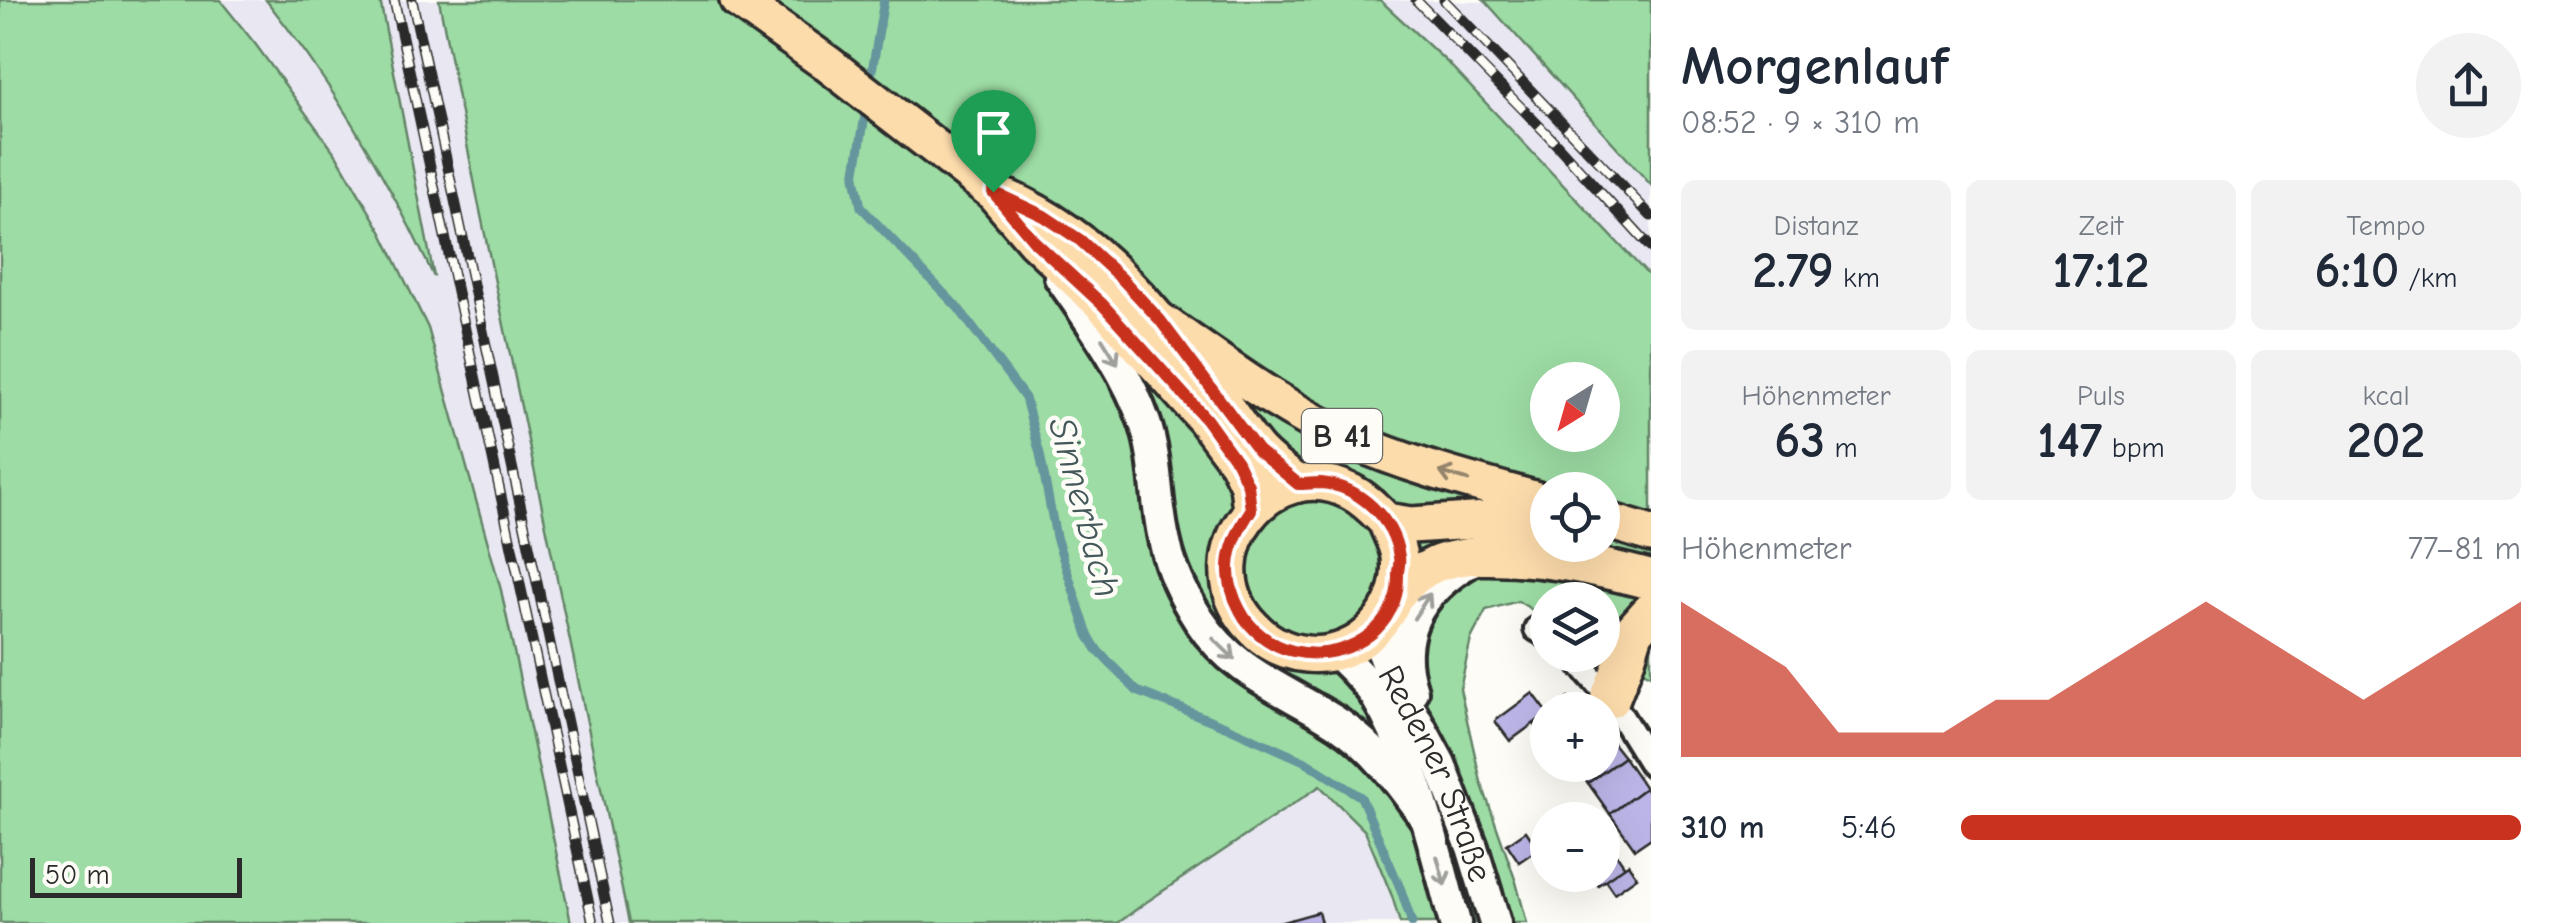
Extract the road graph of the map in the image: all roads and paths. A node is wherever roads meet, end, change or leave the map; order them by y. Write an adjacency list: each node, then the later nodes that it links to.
1 (738, 0): 2 (main road, B 41)
2 (993, 192): 3 (main road, B 41); 4 (main road, B 41)
3 (1035, 242): 7 (main road, B 41); 25 (main road, one-way to 25)
4 (1160, 320): 5 (main road, B 41); 6 (main road, B 41, one-way to 4)
5 (1298, 484): 7 (main road, B 41); 9 (main road, B 41)
6 (1530, 498)
7 (1251, 510): 18 (main road)
8 (1530, 521): 9 (main road)
9 (1386, 522): 16 (main road)
10 (1620, 526): 12 (main road)
11 (1620, 532): 12 (main road)
12 (1651, 536)
13 (1481, 555): 14 (highway); 16 (main road); 23 (main road, one-way to 13)
14 (1609, 569): 15 (highway); 17 (highway)
15 (1651, 580)
16 (1389, 609): 18 (main road); 23 (main road, Redener Straße)
17 (1642, 621): 21 (highway)
18 (1336, 652): 25 (main road, Redener Straße)
19 (1587, 672): 20 (street)
20 (1605, 692)
21 (1612, 692)
22 (1620, 714): 24 (street)
23 (1440, 764): 27 (main road, Redener Straße)
24 (1651, 764)
25 (1426, 820): 26 (main road, Redener Straße, one-way to 26)
26 (1455, 923)
27 (1495, 923)

